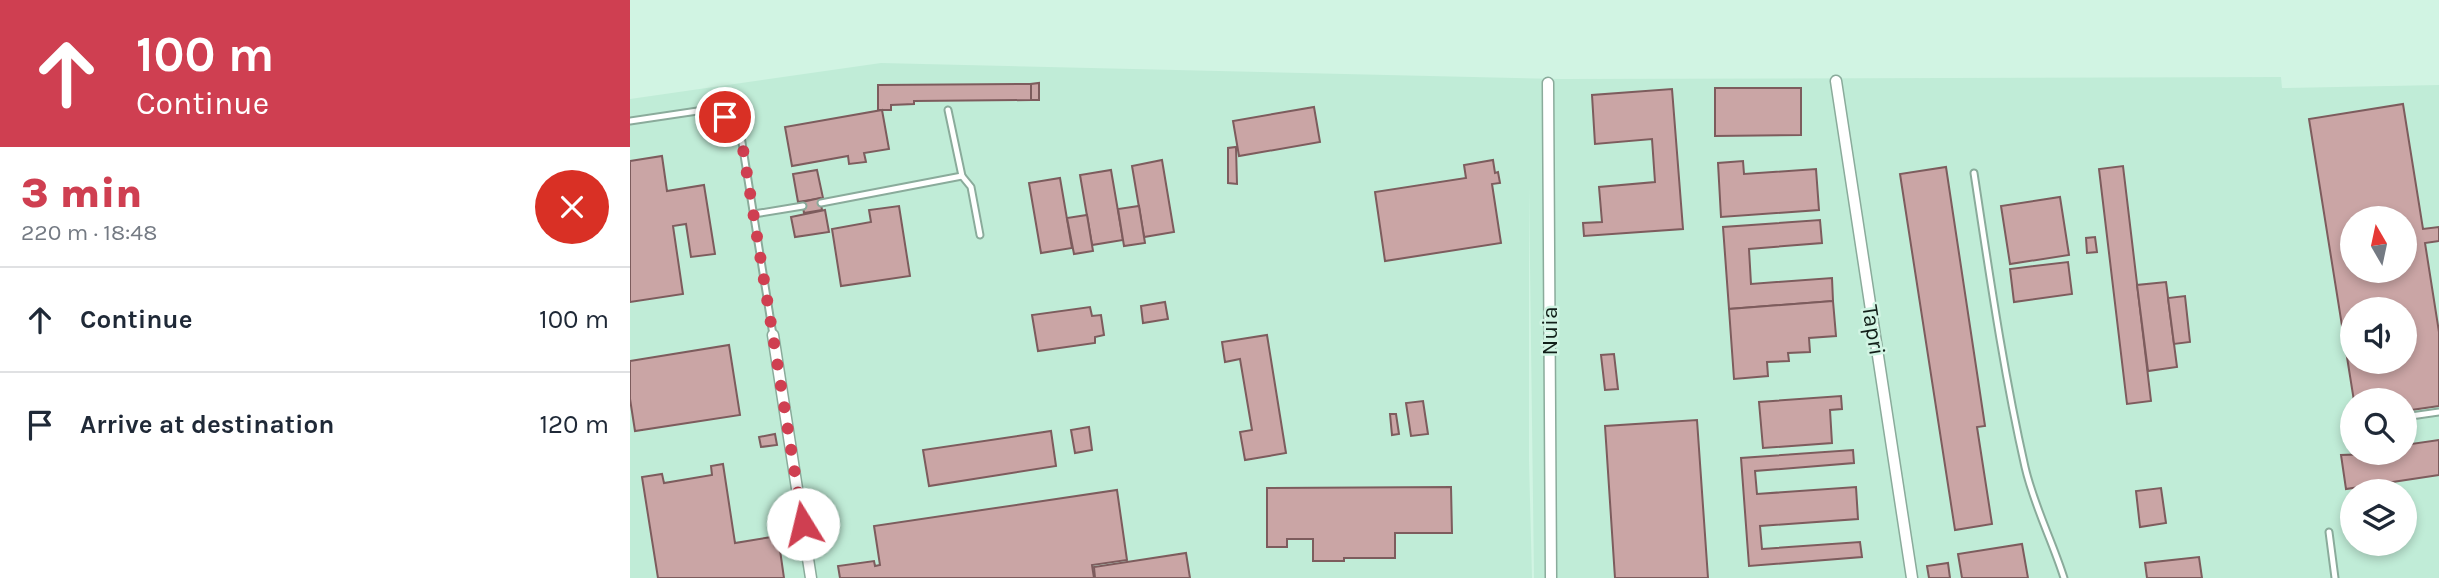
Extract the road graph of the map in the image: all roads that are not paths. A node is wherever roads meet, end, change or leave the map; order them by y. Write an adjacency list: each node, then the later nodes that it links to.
1 (1836, 81): 17 (street, Tapri)
2 (1548, 83): 16 (street, Nuia)
3 (948, 110): 6 (lane)
4 (630, 121): 9 (lane)
5 (1974, 173): 18 (lane)
6 (962, 176): 7 (lane); 10 (lane)
7 (821, 203)
8 (803, 206): 9 (lane)
9 (754, 214): 11 (lane)
10 (980, 235)
11 (773, 335): 15 (street)
12 (2439, 412): 13 (lane)
13 (2417, 415)
14 (2329, 532): 19 (lane)
15 (811, 578)
16 (1551, 578)
17 (1912, 578)
18 (2063, 578)
19 (2335, 578)

